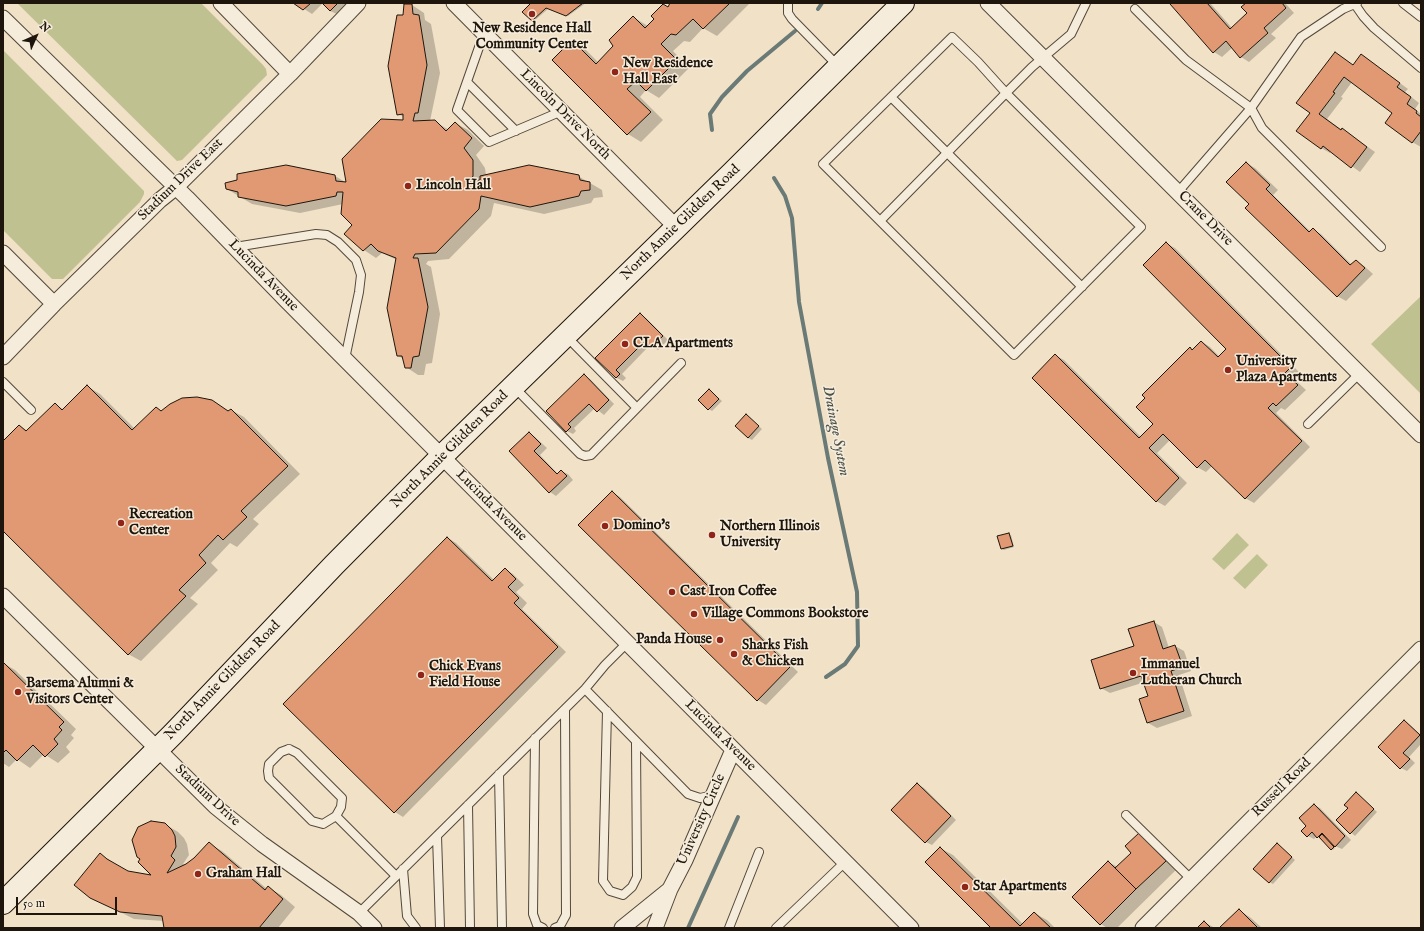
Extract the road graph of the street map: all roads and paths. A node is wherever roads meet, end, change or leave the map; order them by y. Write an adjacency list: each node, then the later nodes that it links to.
1 (221, 3): 17 (street)
2 (358, 3): 17 (street, Stadium Drive East)
3 (454, 3): 13 (street, Lincoln Drive North)
4 (788, 3): 15 (lane)
5 (903, 3): 15 (main road, North Annie Glidden Road)
6 (988, 3): 14 (street, Crane Drive)
7 (1086, 3): 14 (lane)
8 (1355, 3): 16 (lane); 21 (lane)
9 (1403, 3): 11 (lane)
10 (1135, 9): 21 (lane)
11 (1421, 17)
12 (3, 18): 25 (street, Lucinda Avenue)
13 (484, 33): 18 (lane); 22 (street, Lincoln Drive North)
14 (1043, 57): 19 (lane); 26 (street, Crane Drive)
15 (838, 67): 28 (main road, North Annie Glidden Road)
16 (1421, 68)
17 (290, 74): 25 (street, Stadium Drive East)
18 (467, 82): 23 (lane); 23 (lane)
19 (1006, 93): 20 (lane); 24 (lane); 32 (lane)
20 (891, 97): 24 (lane); 27 (lane)
21 (1251, 108): 26 (lane); 30 (lane)
22 (562, 111): 23 (lane); 28 (street, Lincoln Drive North)
23 (516, 131)
24 (947, 152): 27 (lane); 32 (lane)
25 (175, 188): 29 (street, Lucinda Avenue); 33 (street, Stadium Drive East)
26 (1178, 192): 38 (street, Crane Drive)
27 (880, 221): 32 (lane)
28 (676, 227): 34 (main road, North Annie Glidden Road)
29 (235, 247): 36 (street, Lucinda Avenue); 36 (lane)
30 (1381, 247)
31 (3, 253): 33 (street)
32 (1082, 287)
33 (54, 304): 35 (street, Stadium Drive East)
34 (565, 336): 40 (main road, North Annie Glidden Road); 41 (lane)
35 (3, 357)
36 (344, 359): 45 (street, Lucinda Avenue)
37 (681, 363): 41 (lane)
38 (1359, 374): 43 (lane); 44 (street, Crane Drive)
39 (3, 382): 42 (lane)
40 (513, 386): 41 (lane); 45 (main road, North Annie Glidden Road)
41 (637, 408)
42 (31, 410)
43 (1308, 424)
44 (1421, 435)
45 (442, 456): 47 (street, Lucinda Avenue); 54 (main road, North Annie Glidden Road)
46 (3, 596): 54 (street, Stadium Drive)
47 (627, 643): 49 (lane); 55 (street, Lucinda Avenue)
48 (1421, 649): 66 (street, Russell Road)
49 (585, 689): 50 (lane); 51 (lane)
50 (565, 710): 52 (lane); 75 (lane)
51 (607, 711): 53 (lane); 53 (lane)
52 (535, 738): 56 (lane); 74 (lane)
53 (636, 742): 57 (lane)
54 (158, 750): 68 (main road, North Annie Glidden Road); 69 (street, Stadium Drive)
55 (733, 750): 57 (street, University Circle); 63 (street, Lucinda Avenue)
56 (499, 774): 58 (lane); 73 (lane)
57 (713, 795): 67 (street, University Circle)
58 (468, 805): 61 (lane); 72 (lane)
59 (1126, 815): 66 (lane)
60 (336, 816): 60 (lane); 65 (lane)
61 (437, 836): 64 (lane); 71 (lane)
62 (759, 852): 78 (lane)
63 (845, 862): 79 (lane); 80 (street, Lucinda Avenue)
64 (403, 870): 65 (lane); 70 (lane)
65 (396, 876): 69 (lane)
66 (1191, 879): 81 (street, Russell Road)
67 (670, 889): 76 (street, University Circle); 77 (street, University Circle)
68 (3, 903)
69 (366, 923)
70 (416, 928)
71 (440, 928)
72 (470, 928)
73 (502, 928)
74 (543, 928)
75 (555, 928)
76 (622, 928)
77 (655, 928)
78 (729, 928)
79 (776, 928)
80 (911, 928)
81 (1142, 928)

